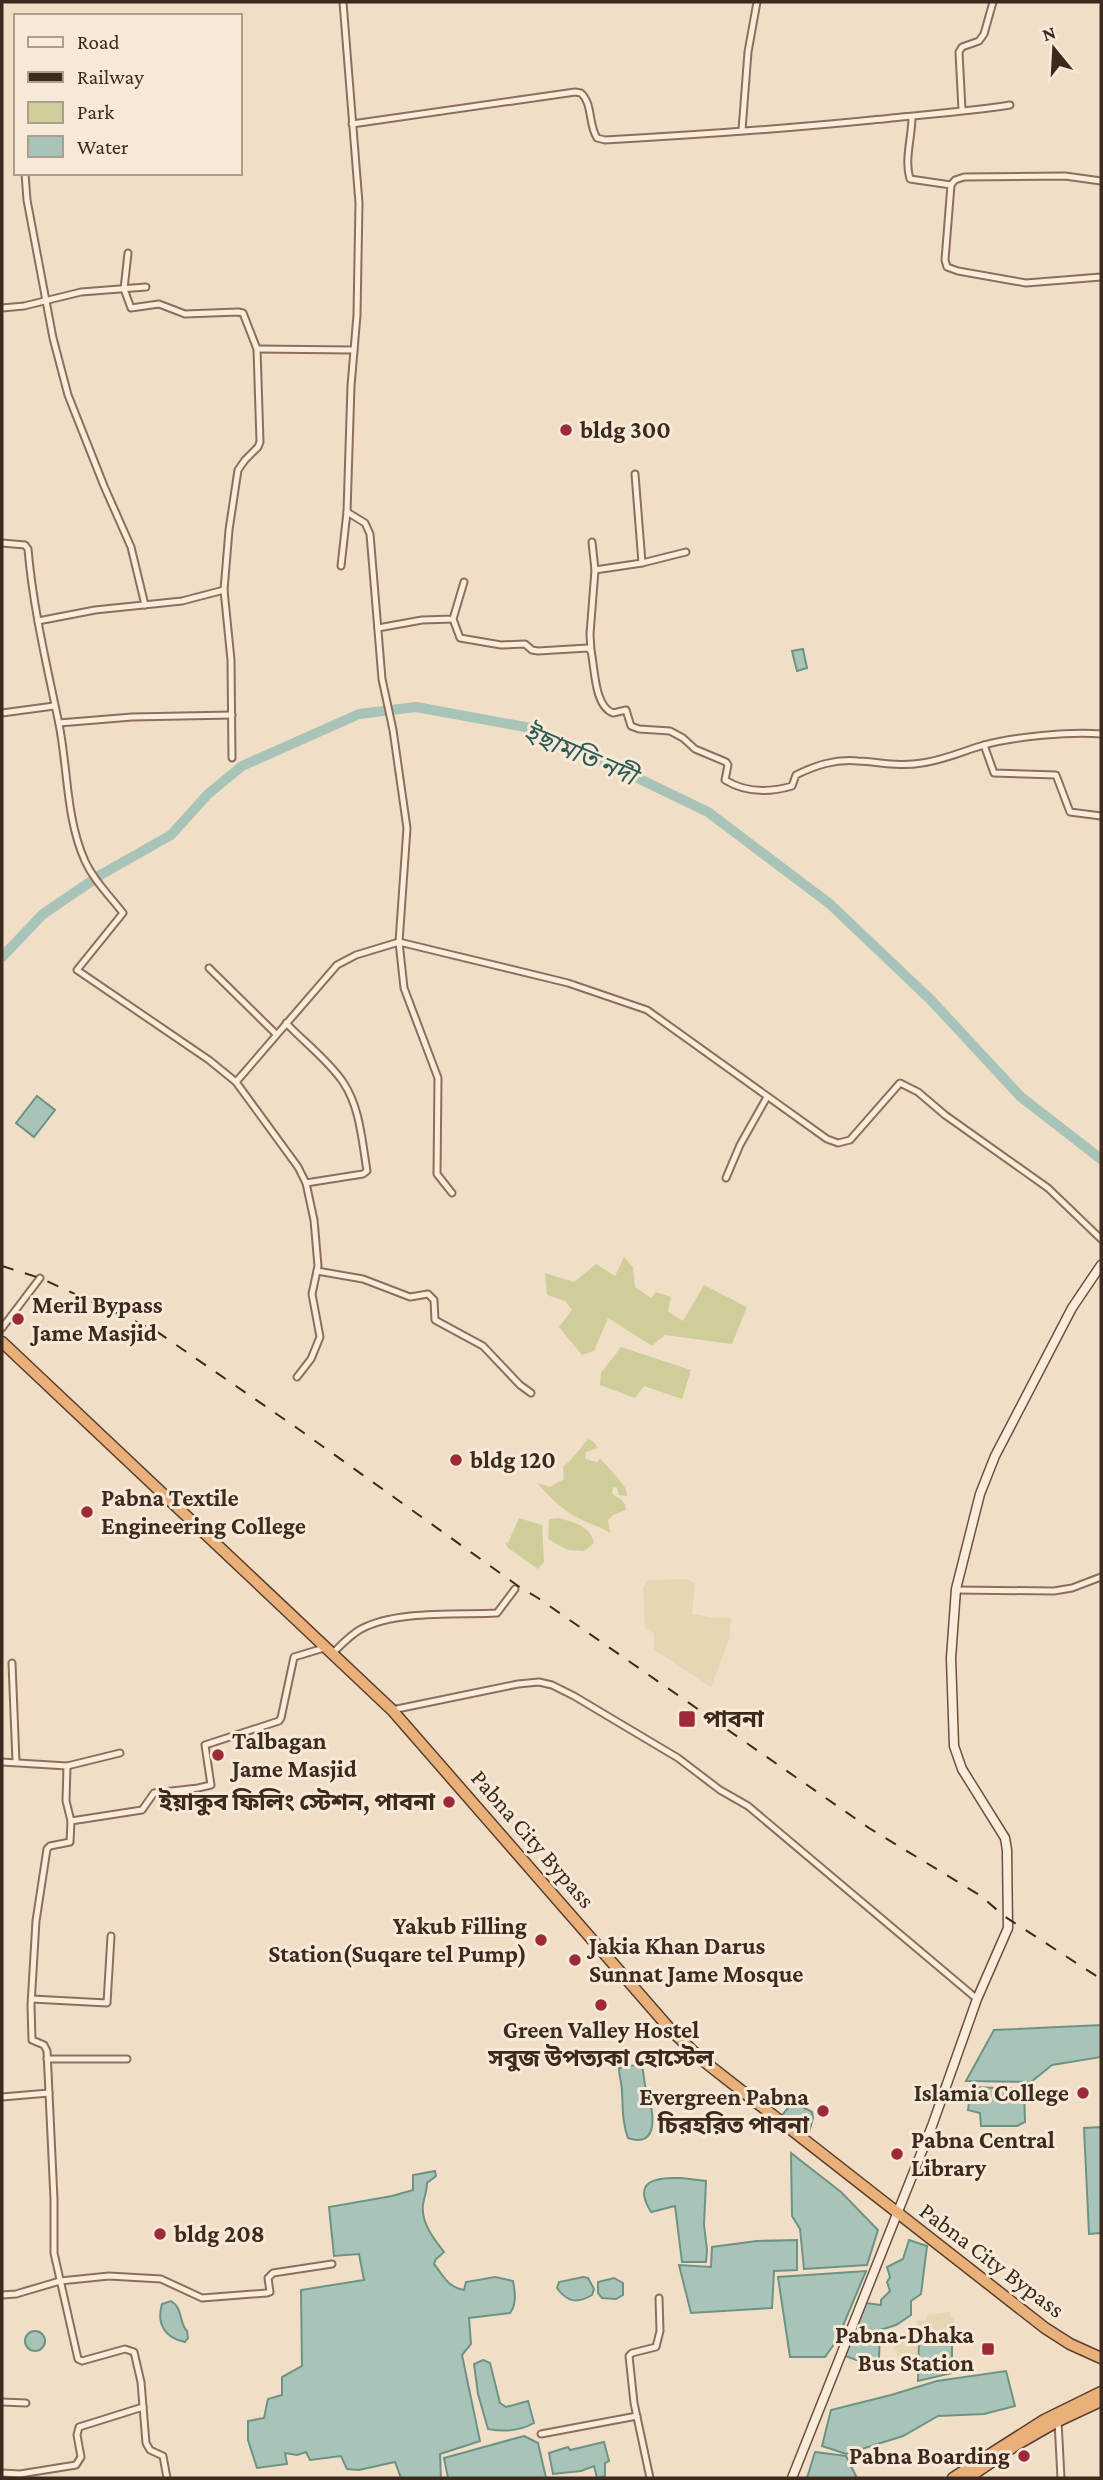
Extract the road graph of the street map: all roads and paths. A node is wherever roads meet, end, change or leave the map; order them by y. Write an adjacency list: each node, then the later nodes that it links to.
1 (342, 2): 7 (street)
2 (757, 2): 8 (street)
3 (993, 2): 5 (street)
4 (1010, 105): 5 (street)
5 (962, 110): 6 (street)
6 (912, 117): 8 (street); 11 (street)
7 (352, 124): 8 (street); 19 (street)
8 (742, 130)
9 (24, 175): 16 (street)
10 (1101, 181): 11 (street)
11 (951, 185): 13 (street)
12 (128, 253): 15 (street)
13 (1101, 277)
14 (146, 287): 15 (street)
15 (124, 289): 16 (street); 18 (street)
16 (47, 300): 17 (street); 30 (street)
17 (2, 308)
18 (257, 349): 19 (street); 29 (street)
19 (354, 350): 21 (street)
20 (635, 474): 25 (street)
21 (347, 512): 26 (street); 33 (street)
22 (592, 542): 27 (street)
23 (2, 543): 32 (street)
24 (686, 552): 25 (street)
25 (642, 563): 27 (street)
26 (341, 566)
27 (595, 570): 34 (street)
28 (464, 582): 31 (street)
29 (225, 590): 30 (street); 37 (street)
30 (145, 605): 32 (street)
31 (453, 619): 33 (street); 34 (street)
32 (38, 621): 35 (street)
33 (378, 628): 43 (street)
34 (591, 651): 40 (street)
35 (54, 706): 36 (street); 38 (street)
36 (2, 713)
37 (232, 715): 38 (street); 41 (street)
38 (58, 723): 47 (street)
39 (1101, 734): 40 (street)
40 (984, 745): 42 (street)
41 (232, 758)
42 (1101, 816)
43 (399, 942): 45 (street); 48 (street); 51 (street)
44 (209, 968): 46 (street)
45 (286, 1023): 46 (street); 50 (street)
46 (276, 1034): 47 (street)
47 (236, 1082): 50 (street)
48 (767, 1097): 49 (street); 52 (street)
49 (726, 1178)
50 (306, 1183): 54 (street)
51 (453, 1193)
52 (1101, 1239)
53 (1101, 1265): 62 (main road)
54 (317, 1271): 58 (street); 59 (street)
55 (40, 1278): 56 (street)
56 (2, 1328)
57 (2, 1342): 63 (highway, Pabna City Bypass)
58 (297, 1377)
59 (531, 1393)
60 (1101, 1577): 62 (street)
61 (515, 1589): 63 (street)
62 (956, 1590): 73 (main road)
63 (328, 1651): 65 (highway, Pabna City Bypass); 70 (street)
64 (12, 1663): 68 (street)
65 (392, 1710): 73 (street); 78 (highway, Pabna City Bypass)
66 (120, 1753): 69 (street)
67 (2, 1762): 68 (street)
68 (16, 1762): 69 (street)
69 (67, 1766): 70 (street)
70 (71, 1821): 72 (street)
71 (111, 1936): 72 (street)
72 (32, 1999): 74 (street)
73 (977, 1999): 78 (main road)
74 (47, 2059): 75 (street); 76 (street)
75 (127, 2059)
76 (49, 2093): 77 (street); 80 (street)
77 (2, 2097)
78 (896, 2214): 83 (highway, Pabna City Bypass); 96 (main road)
79 (332, 2264): 80 (street)
80 (60, 2281): 81 (street); 88 (street)
81 (2, 2295)
82 (659, 2298): 89 (street)
83 (1097, 2357): 84 (highway, Pabna City Bypass)
84 (1101, 2365)
85 (1101, 2396): 90 (highway); 92 (highway)
86 (2, 2402): 87 (street)
87 (26, 2403)
88 (143, 2407): 93 (street); 94 (street)
89 (636, 2416): 91 (street); 95 (street)
90 (1058, 2421): 92 (highway); 99 (street)
91 (541, 2434)
92 (998, 2453): 97 (highway); 98 (highway)
93 (2, 2473)
94 (167, 2478)
95 (650, 2478)
96 (792, 2478)
97 (953, 2478)
98 (969, 2478)
99 (1061, 2478)

